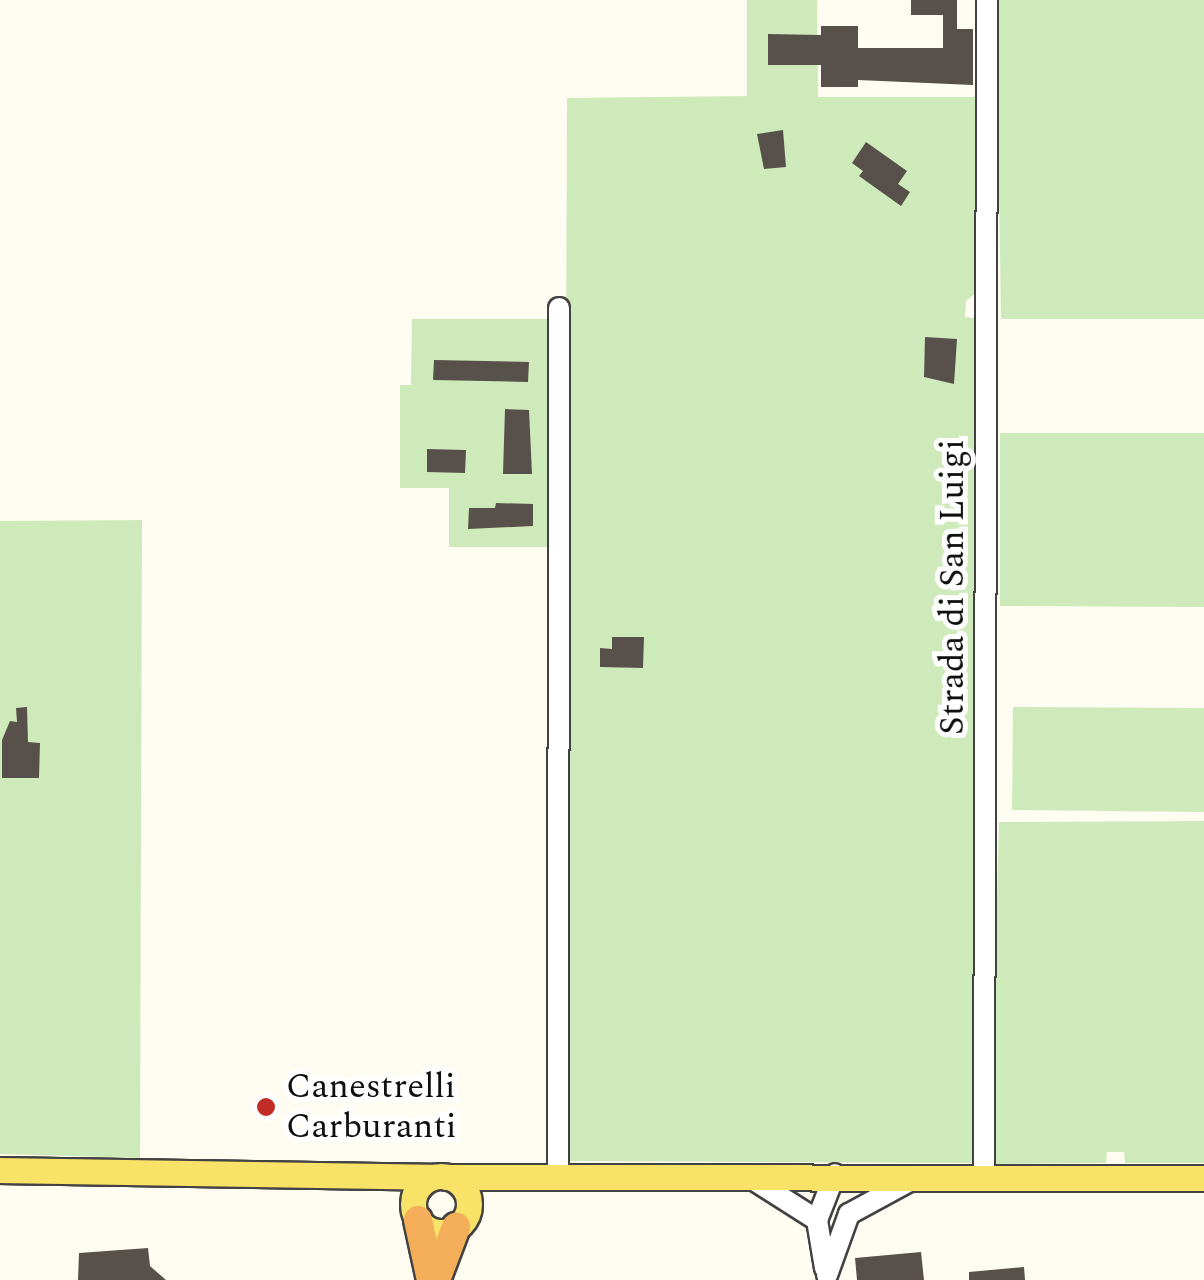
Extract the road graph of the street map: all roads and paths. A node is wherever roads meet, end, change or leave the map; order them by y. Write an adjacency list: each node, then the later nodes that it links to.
1 (987, 0): 8 (street, Strada di San Luigi)
2 (559, 308): 6 (street)
3 (0, 1170): 4 (main road)
4 (368, 1172): 11 (main road); 13 (main road)
5 (525, 1173): 6 (main road); 11 (main road); 15 (main road)
6 (558, 1173): 9 (main road)
7 (835, 1174): 9 (main road); 10 (main road); 14 (street); 16 (street)
8 (984, 1174): 10 (main road); 12 (main road)
9 (743, 1175): 16 (street)
10 (933, 1175): 14 (street)
11 (440, 1177): 13 (main road); 15 (main road)
12 (1204, 1178)
13 (416, 1214): 15 (main road); 18 (highway)
14 (849, 1214): 17 (street)
15 (461, 1220): 18 (highway)
16 (817, 1220): 17 (street)
17 (827, 1277)
18 (434, 1280)

